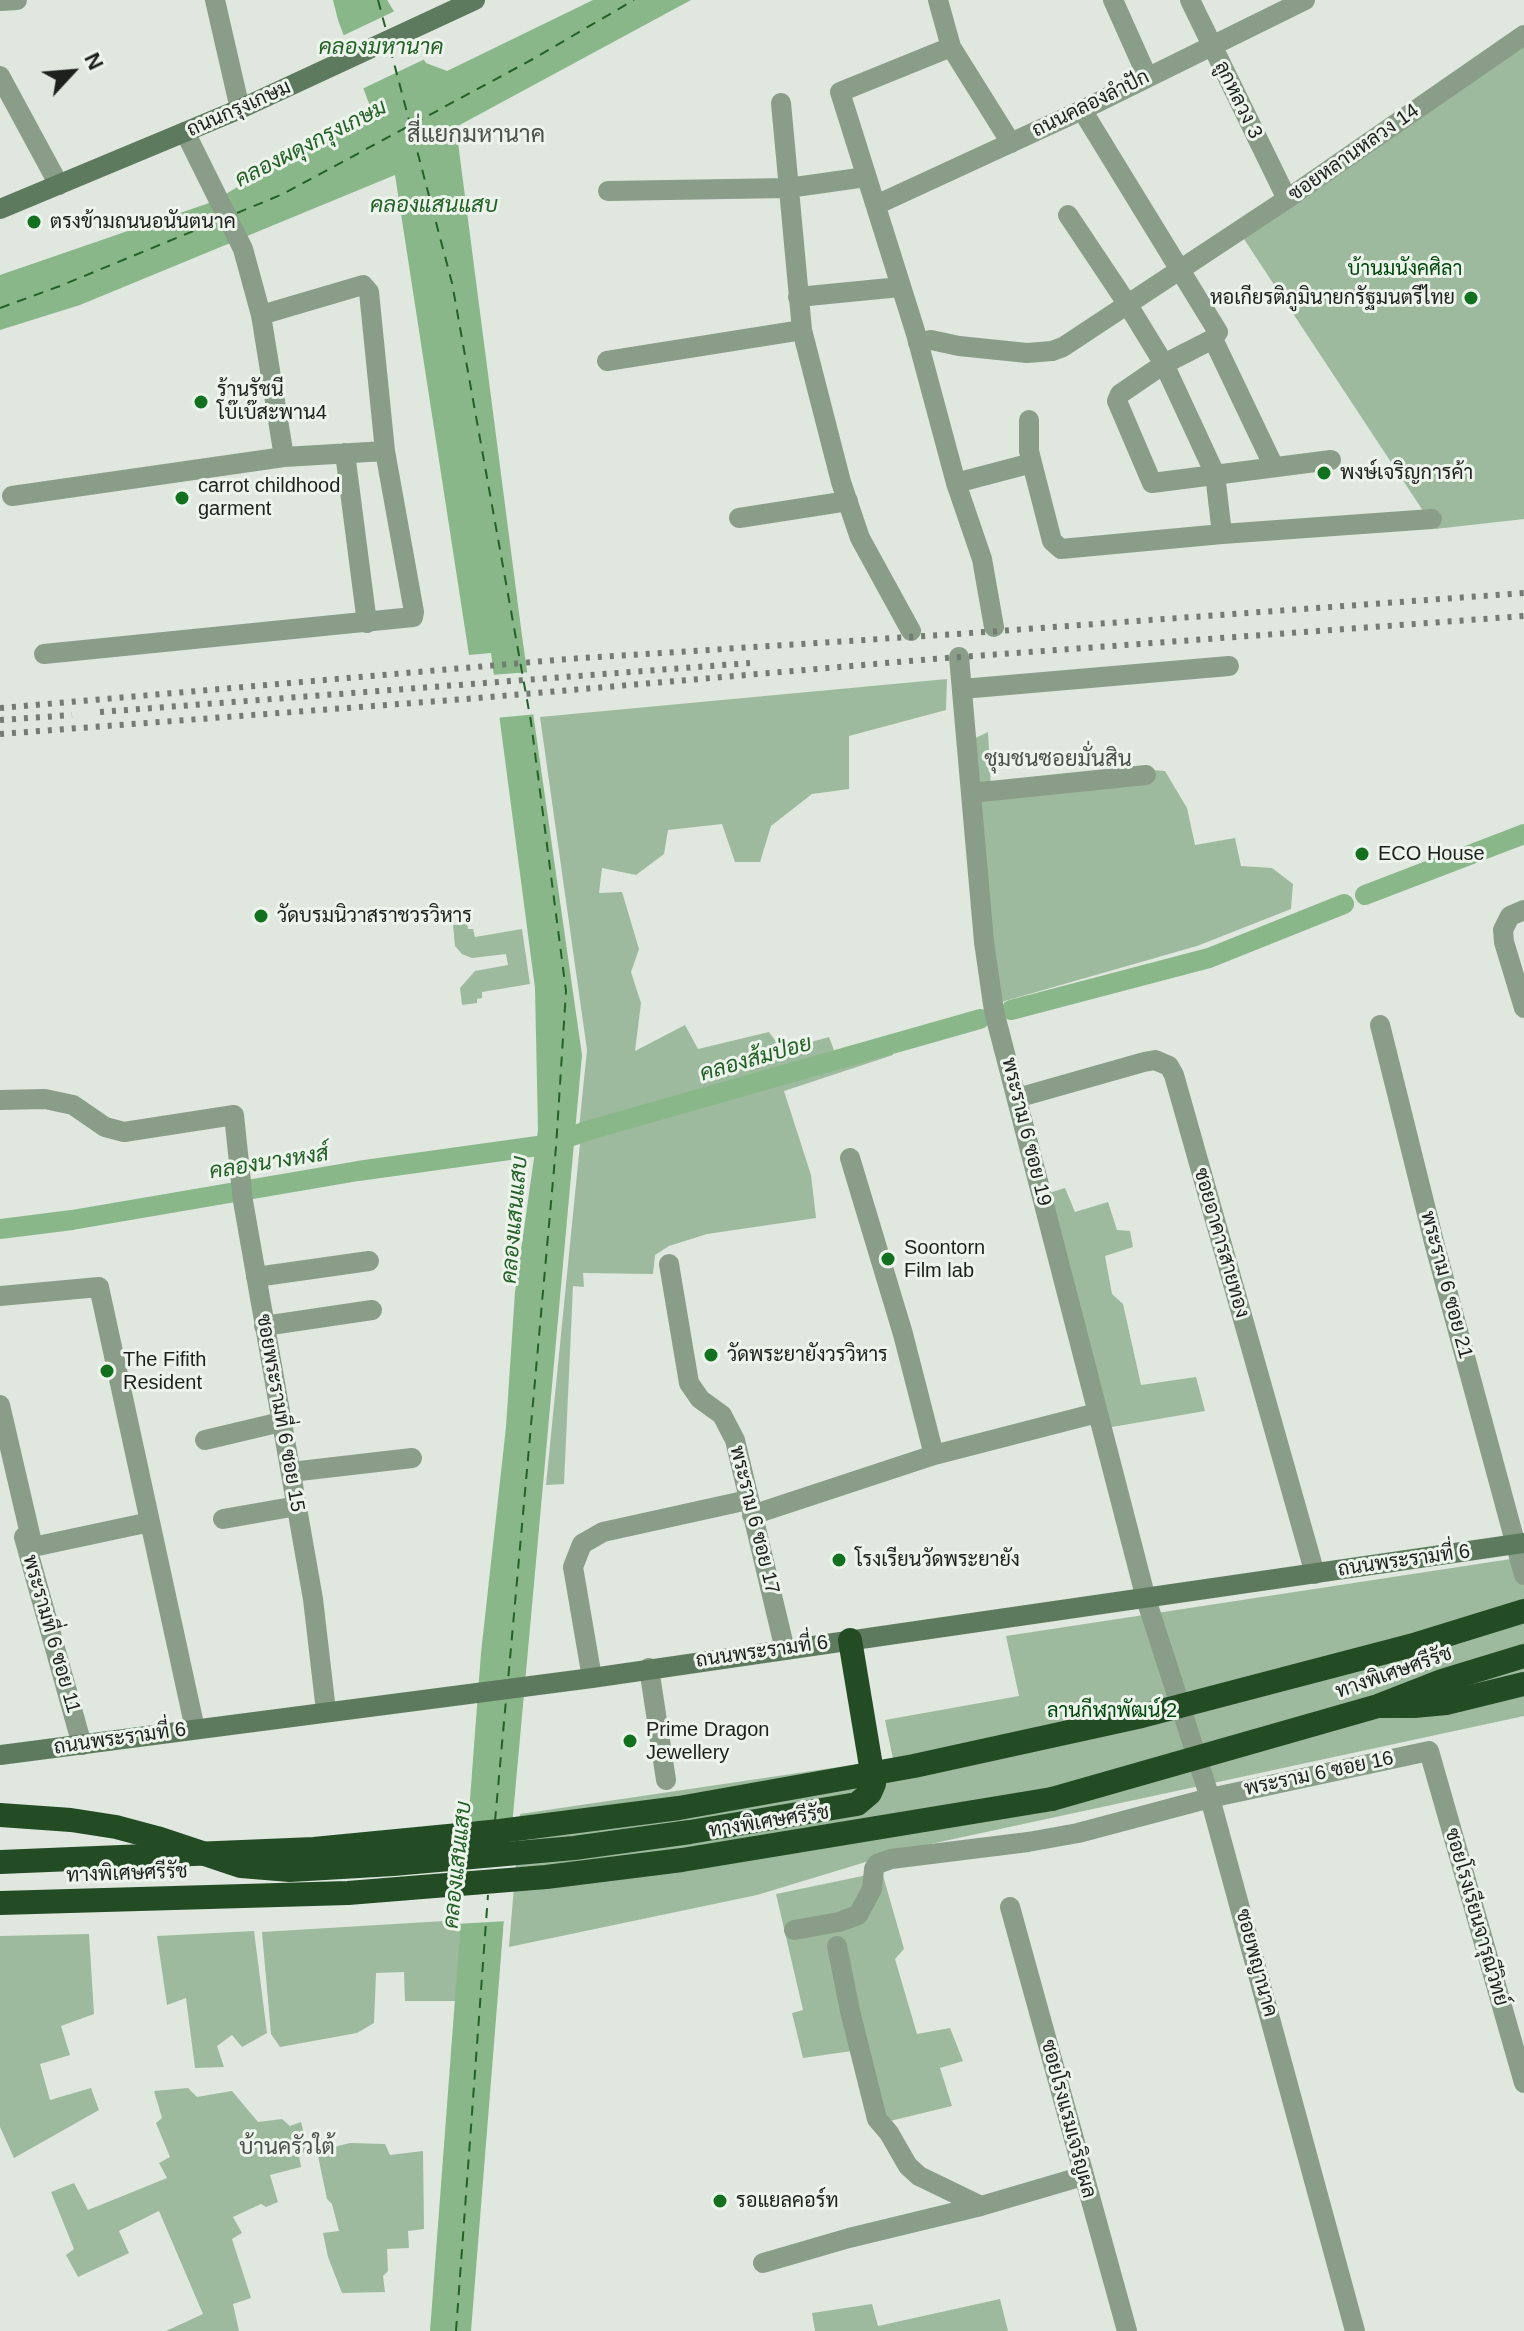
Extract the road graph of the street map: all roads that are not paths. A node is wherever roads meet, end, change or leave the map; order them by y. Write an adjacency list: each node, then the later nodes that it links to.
1 (17, 0): 8 (street)
2 (215, 0): 15 (street)
3 (475, 0): 15 (main road, ถนนกรุงเกษม)
4 (938, 0): 11 (street)
5 (1113, 0): 13 (street)
6 (1190, 0): 10 (street, ลูกหลวง 3)
7 (1305, 0): 10 (street, ถนนคลองลำปัก)
8 (0, 1)
9 (1524, 35): 23 (street, ซอยหลานหลวง 14)
10 (1211, 45): 13 (street, ถนนคลองลำปัก); 23 (street, ลูกหลวง 3)
11 (951, 47): 18 (street); 19 (street)
12 (0, 76): 20 (street)
13 (1147, 76): 16 (street, ถนนคลองลำปัก)
14 (781, 103): 21 (street)
15 (240, 109): 17 (main road, ถนนกรุงเกษม)
16 (1082, 110): 18 (street, ถนนคลองลำปัก); 27 (street)
17 (185, 132): 20 (main road, ถนนกรุงเกษม); 31 (street)
18 (1011, 143): 24 (street, ถนนคลองลำปัก)
19 (866, 177): 21 (street); 24 (street)
20 (59, 185): 25 (main road, ถนนกรุงเกษม)
21 (788, 188): 22 (street); 29 (street)
22 (608, 191)
23 (1287, 199): 27 (street, ซอยหลานหลวง 14)
24 (876, 205): 28 (street)
25 (0, 209)
26 (1068, 215): 30 (street)
27 (1181, 268): 30 (street, ซอยหลานหลวง 14); 33 (street)
28 (900, 287): 29 (street); 34 (street)
29 (798, 297): 32 (street)
30 (1128, 305): 34 (street, ซอยหลานหลวง 14); 36 (street)
31 (261, 315): 38 (street); 40 (street)
32 (802, 330): 35 (street); 47 (street)
33 (1213, 339): 36 (street); 43 (street)
34 (918, 343): 45 (street)
35 (607, 361)
36 (1164, 364): 44 (street); 44 (street)
37 (1029, 420): 42 (street)
38 (385, 451): 39 (street); 51 (street)
39 (345, 453): 40 (street); 51 (street)
40 (284, 457): 46 (street)
41 (1331, 460): 43 (street)
42 (1032, 463): 45 (street); 50 (street)
43 (1274, 467): 44 (street)
44 (1215, 474): 50 (street)
45 (956, 483): 52 (street)
46 (12, 496)
47 (848, 501): 48 (street); 53 (street)
48 (739, 518)
49 (1432, 519): 50 (street)
50 (1222, 534)
51 (367, 623): 54 (street)
52 (994, 627)
53 (911, 631)
54 (44, 654)
55 (959, 657): 57 (street, พระราม 6 ซอย 19)
56 (1229, 666): 57 (street)
57 (962, 689): 59 (street, พระราม 6 ซอย 19)
58 (1146, 775): 59 (street)
59 (971, 793): 63 (street, พระราม 6 ซอย 19)
60 (1524, 910): 61 (street)
61 (1524, 1008)
62 (1380, 1025): 85 (street, พระราม 6 ซอย 21)
63 (1017, 1098): 73 (street, พระราม 6 ซอย 19); 86 (street, ซอยอาคารสายทอง)
64 (0, 1100): 68 (street, ซอยพระรามที่ 6 ซอย 15)
65 (850, 1158): 77 (street)
66 (369, 1261): 68 (street)
67 (669, 1264): 81 (street, พระราม 6 ซอย 17)
68 (256, 1277): 71 (street, ซอยพระรามที่ 6 ซอย 15)
69 (0, 1296): 83 (street)
70 (372, 1310): 71 (street)
71 (264, 1326): 74 (street, ซอยพระรามที่ 6 ซอย 15)
72 (0, 1405): 76 (street)
73 (1097, 1413): 77 (street); 88 (street, พระราม 6 ซอย 19)
74 (281, 1422): 75 (street); 79 (street, ซอยพระรามที่ 6 ซอย 15)
75 (205, 1440)
76 (4, 1444): 83 (street)
77 (934, 1455): 81 (street)
78 (412, 1458): 79 (street)
79 (291, 1472): 80 (street, ซอยพระรามที่ 6 ซอย 15)
80 (297, 1506): 82 (street); 97 (street, ซอยพระรามที่ 6 ซอย 15)
81 (750, 1508): 91 (street, พระราม 6 ซอย 17); 94 (street)
82 (223, 1519)
83 (150, 1522): 98 (street)
84 (20, 1523): 99 (street, พระรามที่ 6 ซอย 11)
85 (1519, 1544): 86 (main road, ถนนพระรามที่ 6); 87 (street, พระราม 6 ซอย 21)
86 (1315, 1574): 88 (main road, ถนนพระรามที่ 6)
87 (1524, 1575)
88 (1146, 1599): 90 (main road, ถนนพระรามที่ 6); 103 (street, ซอยพญานาค)
89 (1524, 1611): 105 (highway, ทางพิเศษศรีรัช, bridge)
90 (850, 1640): 91 (main road, ถนนพระรามที่ 6); 104 (highway, bridge)
91 (785, 1650): 93 (main road, ถนนพระรามที่ 6)
92 (1524, 1656): 96 (highway, ทางพิเศษศรีรัช, bridge)
93 (649, 1668): 94 (main road, ถนนพระรามที่ 6); 102 (street)
94 (590, 1678): 97 (main road, ถนนพระรามที่ 6)
95 (1524, 1684): 96 (highway)
96 (1378, 1706): 106 (highway, ทางพิเศษศรีรัช, bridge)
97 (326, 1711): 98 (main road, ถนนพระรามที่ 6)
98 (195, 1729): 99 (main road, ถนนพระรามที่ 6)
99 (82, 1745): 101 (main road, ถนนพระรามที่ 6)
100 (1429, 1751): 103 (street, พระราม 6 ซอย 16); 110 (street, ซอยโรงเรียนจารุณีวิทย์)
101 (0, 1755)
102 (666, 1780)
103 (1210, 1798): 108 (street, พระราม 6 ซอย 16); 115 (street, ซอยพญานาค)
104 (0, 1815)
105 (0, 1862)
106 (0, 1903)
107 (1010, 1907): 111 (street, ซอยโรงแรมเจริญผล)
108 (794, 1930)
109 (837, 1946): 112 (street)
110 (1524, 2083)
111 (1083, 2176): 112 (street); 114 (street, ซอยโรงแรมเจริญผล)
112 (981, 2206): 113 (street)
113 (763, 2263)
114 (1127, 2331)
115 (1355, 2331)

